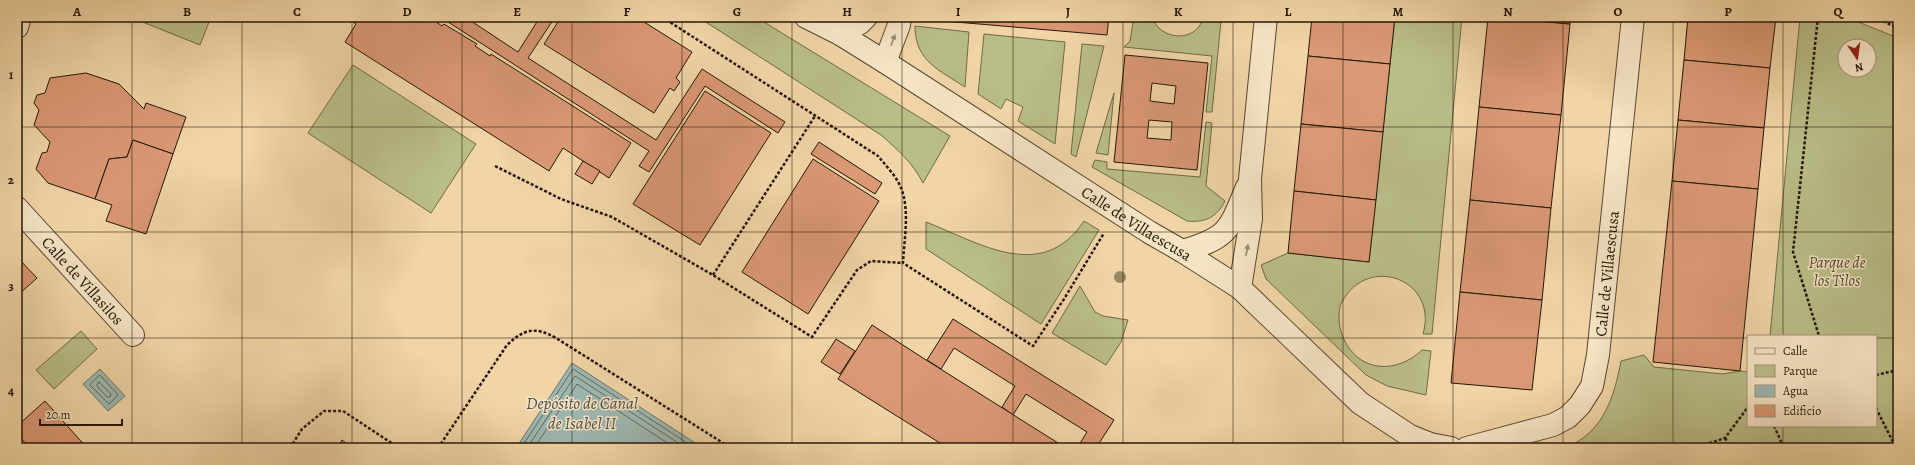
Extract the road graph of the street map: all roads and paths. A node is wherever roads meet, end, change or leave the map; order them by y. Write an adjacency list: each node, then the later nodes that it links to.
1 (20, 17): 10 (street)
2 (662, 17): 14 (path)
3 (806, 17): 12 (street, Calle de Villaescusa)
4 (866, 17): 12 (street)
5 (900, 17): 13 (street, one-way to 5)
6 (1266, 17): 16 (street)
7 (1633, 17): 31 (street, Calle de Villaescusa)
8 (1818, 17): 24 (path)
9 (1874, 17): 11 (path)
10 (17, 27)
11 (1898, 28)
12 (840, 34): 13 (street, Calle de Villaescusa)
13 (885, 62): 18 (street, Calle de Villaescusa)
14 (815, 116): 20 (path); 21 (path)
15 (495, 166): 21 (path)
16 (1250, 179): 18 (street); 22 (street, one-way to 16)
17 (17, 208): 23 (street, Calle de Villasilos)
18 (1182, 251): 22 (street, Calle de Villaescusa)
19 (1089, 258): 20 (path)
20 (903, 263): 21 (path)
21 (712, 275)
22 (1240, 288): 36 (street, Calle de Villaescusa)
23 (133, 335)
24 (1820, 335)
25 (1898, 370): 26 (path)
26 (1877, 375)
27 (1747, 408): 30 (path)
28 (1877, 410): 41 (path)
29 (1774, 427): 40 (path)
30 (1726, 438): 38 (path); 39 (path)
31 (1501, 444): 37 (street, Calle de Villaescusa)
32 (290, 448): 33 (path)
33 (398, 448)
34 (438, 448): 35 (path)
35 (731, 448)
36 (1450, 448)
37 (1468, 448)
38 (1695, 448)
39 (1731, 448)
40 (1784, 448)
41 (1896, 448)

